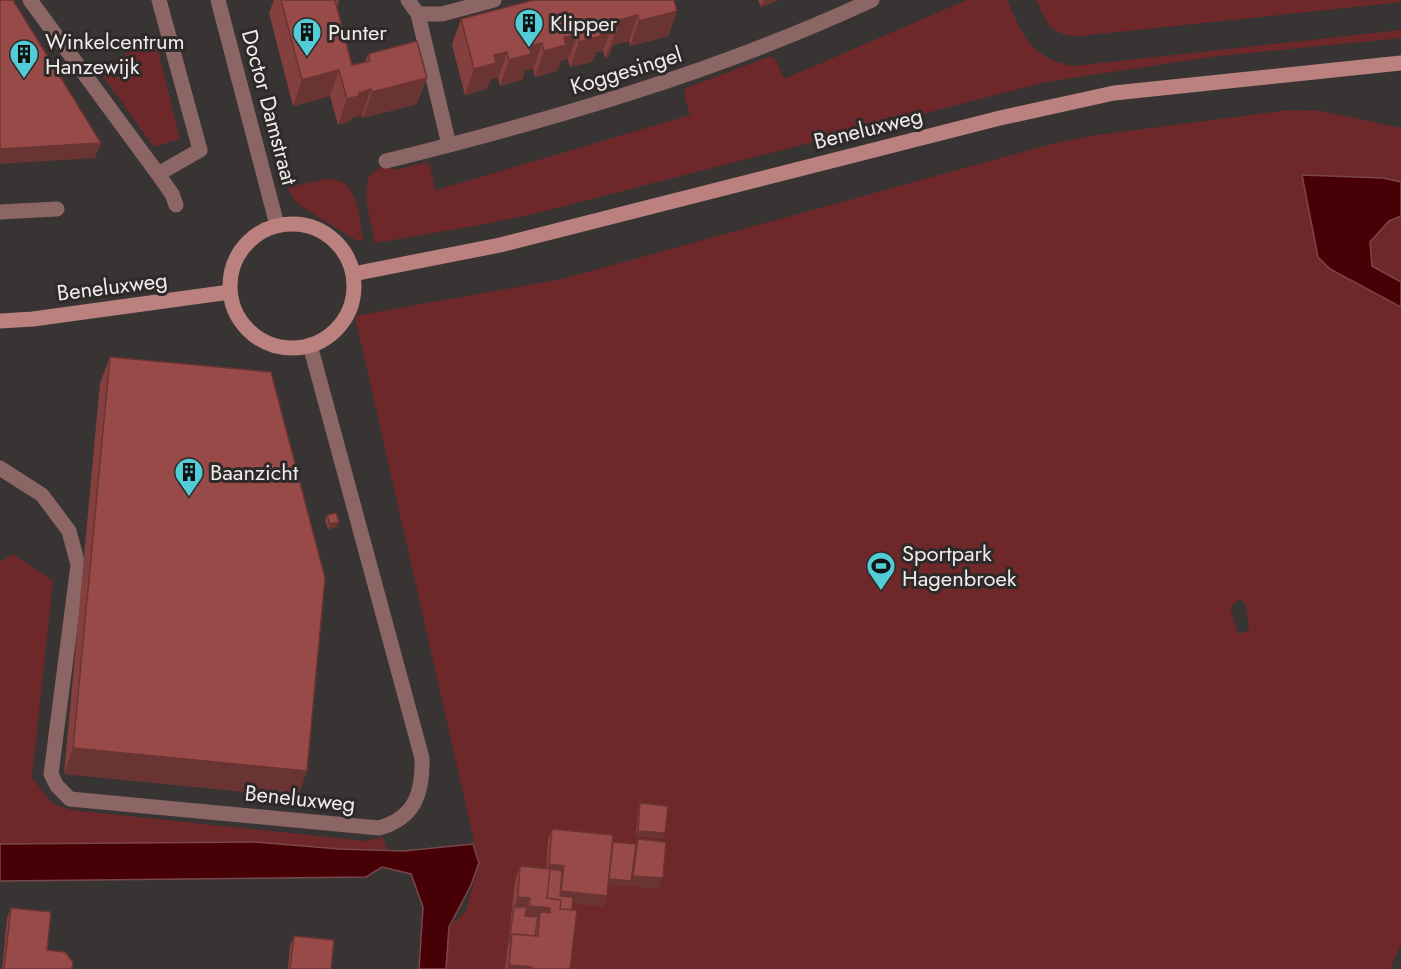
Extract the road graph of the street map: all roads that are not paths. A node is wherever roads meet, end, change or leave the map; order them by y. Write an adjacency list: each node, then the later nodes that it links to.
1 (30, 0): 11 (street)
2 (159, 0): 11 (street)
3 (218, 0): 15 (street, Doctor Damstraat)
4 (408, 0): 7 (street)
5 (494, 0): 7 (street)
6 (872, 0): 9 (street, Koggesingel)
7 (418, 14): 9 (street)
8 (1401, 63): 16 (street, Beneluxweg)
9 (449, 145): 10 (street, Koggesingel)
10 (386, 161)
11 (158, 174): 12 (street)
12 (176, 205)
13 (57, 209): 14 (street)
14 (0, 212)
15 (277, 225): 16 (street); 17 (street)
16 (353, 274): 19 (street)
17 (230, 292): 18 (street, Beneluxweg); 19 (street)
18 (0, 321)
19 (310, 345): 20 (street, Beneluxweg)
20 (0, 468)

